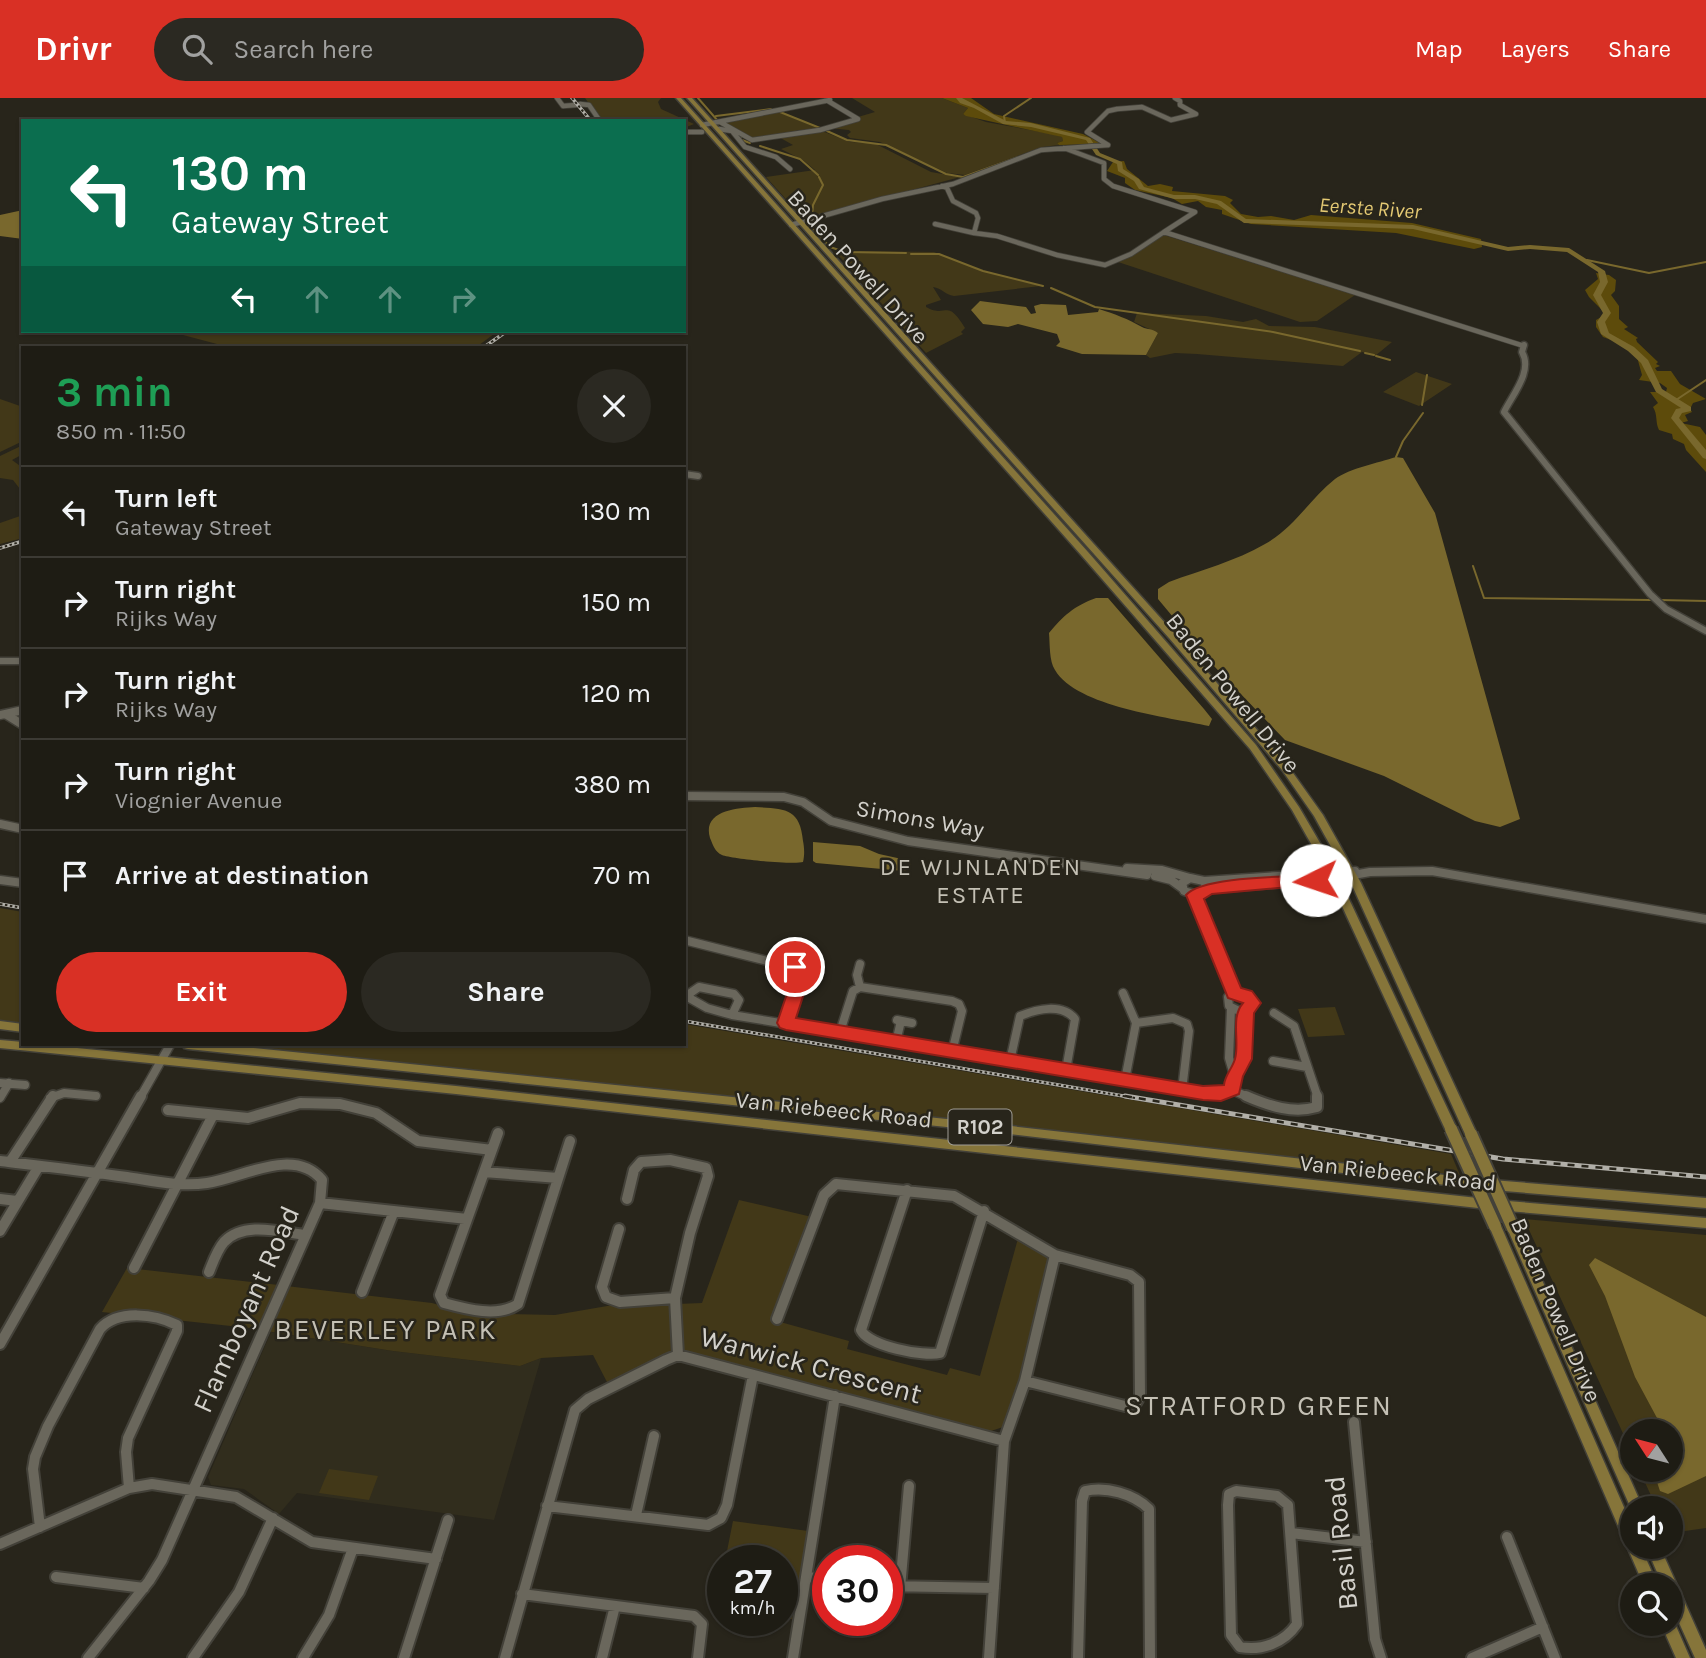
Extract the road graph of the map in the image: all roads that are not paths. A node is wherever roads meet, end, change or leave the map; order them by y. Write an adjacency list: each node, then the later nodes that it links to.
1 (557, 98): 6 (street)
2 (678, 98): 9 (main road, Baden Powell Drive)
3 (689, 98): 8 (main road, Baden Powell Drive)
4 (1175, 98): 14 (street)
5 (830, 100): 7 (street); 13 (street)
6 (599, 119)
7 (720, 122): 8 (street); 13 (street)
8 (711, 123): 9 (street); 17 (main road, Baden Powell Drive)
9 (702, 128): 11 (street); 17 (main road, Baden Powell Drive)
10 (719, 129): 12 (street)
11 (686, 132)
12 (738, 139): 13 (street); 15 (street)
13 (747, 139)
14 (1065, 148): 16 (street); 19 (street)
15 (790, 169)
16 (942, 186): 17 (street); 20 (street)
17 (796, 224): 33 (main road, Baden Powell Drive); 34 (main road, Baden Powell Drive)
18 (935, 224): 20 (street)
19 (1164, 232): 20 (street); 23 (street)
20 (974, 233)
21 (686, 474): 22 (street)
22 (698, 476)
23 (1706, 631)
24 (0, 661): 25 (street)
25 (21, 661)
26 (21, 710): 27 (street)
27 (3, 715): 28 (street)
28 (21, 723)
29 (686, 796): 32 (street, Simons Way)
30 (1, 825): 31 (street)
31 (21, 829)
32 (1113, 869): 35 (street, Simons Way); 39 (street, Simons Way)
33 (1351, 874): 34 (street); 41 (street); 126 (main road, Baden Powell Drive, bridge)
34 (1333, 875): 38 (street); 129 (main road, Baden Powell Drive, bridge)
35 (1190, 878): 38 (street, Simons Way); 39 (street)
36 (0, 880): 37 (street)
37 (21, 883)
38 (1206, 885): 40 (street)
39 (1182, 888): 40 (street, Simons Way)
40 (1194, 895): 46 (street)
41 (1706, 919)
42 (686, 940): 53 (street)
43 (860, 964): 44 (street)
44 (860, 987): 58 (street); 65 (street)
45 (1124, 993): 55 (street)
46 (1234, 993): 49 (street); 50 (street)
47 (686, 995): 52 (street)
48 (686, 997): 52 (street)
49 (1231, 1008): 50 (street); 59 (street)
50 (1245, 1011): 60 (street)
51 (1274, 1013): 69 (street)
52 (732, 1015): 53 (street)
53 (786, 1023): 58 (street)
54 (912, 1023): 61 (street)
55 (1136, 1023): 73 (street); 77 (street)
56 (0, 1025): 57 (main road)
57 (21, 1028)
58 (840, 1032): 61 (street)
59 (1231, 1035): 60 (street); 72 (street)
60 (1246, 1037): 72 (street)
61 (896, 1042): 65 (street)
62 (0, 1044): 66 (main road, Van Riebeeck Road / R102)
63 (169, 1046): 66 (street)
64 (198, 1046): 71 (main road, Van Riebeeck Road / R102)
65 (952, 1052): 67 (street)
66 (161, 1060): 76 (main road, Van Riebeeck Road / R102); 93 (street)
67 (1010, 1061): 70 (street); 70 (street)
68 (1273, 1061): 69 (street)
69 (1307, 1067): 78 (street)
70 (1066, 1070): 73 (street)
71 (448, 1071): 76 (main road); 81 (main road, Van Riebeeck Road / R102)
72 (1234, 1075): 78 (street)
73 (1125, 1080): 77 (street)
74 (5, 1083): 75 (street); 80 (street)
75 (25, 1085)
76 (440, 1088): 84 (main road, Van Riebeeck Road / R102)
77 (1182, 1090): 78 (street)
78 (1232, 1090)
79 (96, 1096): 90 (street)
80 (0, 1098)
81 (709, 1098): 84 (main road); 85 (main road, Van Riebeeck Road / R102)
82 (168, 1110): 83 (street)
83 (213, 1115): 89 (street); 95 (street)
84 (702, 1117): 88 (main road, Van Riebeeck Road / R102)
85 (986, 1128): 88 (main road); 101 (main road, Van Riebeeck Road / R102)
86 (498, 1133): 89 (street)
87 (570, 1141): 94 (street)
88 (982, 1148): 105 (main road, Van Riebeeck Road / R102)
89 (492, 1150): 92 (street)
90 (5, 1162): 91 (street, Flamboyant Road)
91 (39, 1166): 93 (street, Flamboyant Road); 99 (street)
92 (484, 1172): 94 (street); 104 (street)
93 (97, 1174): 95 (street, Flamboyant Road); 115 (street)
94 (558, 1178): 104 (street)
95 (176, 1184): 100 (street, Flamboyant Road); 110 (street)
96 (907, 1190): 102 (street); 102 (street); 114 (street)
97 (0, 1199): 99 (street)
98 (627, 1199): 113 (street)
99 (17, 1201): 107 (street)
100 (320, 1203): 103 (street); 108 (street, Flamboyant Road)
101 (1706, 1203)
102 (984, 1211): 109 (street)
103 (394, 1212): 104 (street); 112 (street)
104 (467, 1219)
105 (1706, 1223)
106 (619, 1229): 113 (street)
107 (3, 1232)
108 (305, 1235): 111 (street); 125 (street, Flamboyant Road)
109 (1055, 1255): 118 (street); 118 (street)
110 (134, 1268)
111 (209, 1272)
112 (362, 1292)
113 (674, 1298): 116 (street)
114 (777, 1319)
115 (0, 1344)
116 (678, 1355): 117 (street, Warwick Crescent); 127 (street, Warwick Crescent)
117 (753, 1375): 119 (street, Warwick Crescent); 128 (street)
118 (1025, 1381): 122 (street)
119 (835, 1396): 122 (street, Warwick Crescent); 141 (street)
120 (1354, 1422): 135 (street, Basil Road)
121 (654, 1436): 128 (street)
122 (1004, 1440): 145 (street)
123 (909, 1486): 137 (street)
124 (129, 1488): 125 (street); 132 (street); 132 (street)
125 (193, 1489): 130 (street); 144 (street, Flamboyant Road)
126 (1631, 1496)
127 (547, 1506): 128 (street); 146 (street, Warwick Crescent)
128 (636, 1515)
129 (1620, 1516)
130 (273, 1518): 138 (street); 152 (street)
131 (448, 1520): 139 (street)
132 (40, 1527): 136 (street)
133 (1291, 1533): 133 (street); 135 (street)
134 (1507, 1537): 149 (street)
135 (1366, 1542): 162 (street, Basil Road)
136 (0, 1544)
137 (900, 1545)
138 (353, 1548): 139 (street); 153 (street)
139 (436, 1559): 154 (street)
140 (56, 1577): 144 (street)
141 (808, 1577): 142 (street); 158 (street)
142 (812, 1577)
143 (903, 1587): 145 (street)
144 (144, 1588): 151 (street, Flamboyant Road)
145 (994, 1588): 159 (street)
146 (522, 1594): 147 (street); 155 (street, Warwick Crescent)
147 (615, 1606): 156 (street); 157 (street)
148 (1683, 1614): 166 (main road)
149 (1543, 1627): 163 (street); 164 (street)
150 (1673, 1636): 165 (main road)
151 (88, 1658)
152 (192, 1658)
153 (303, 1658)
154 (404, 1658)
155 (505, 1658)
156 (603, 1658)
157 (698, 1658)
158 (793, 1658)
159 (989, 1658)
160 (1078, 1658): 161 (street)
161 (1150, 1658)
162 (1381, 1658)
163 (1472, 1658)
164 (1555, 1658)
165 (1683, 1658)
166 (1702, 1658)

